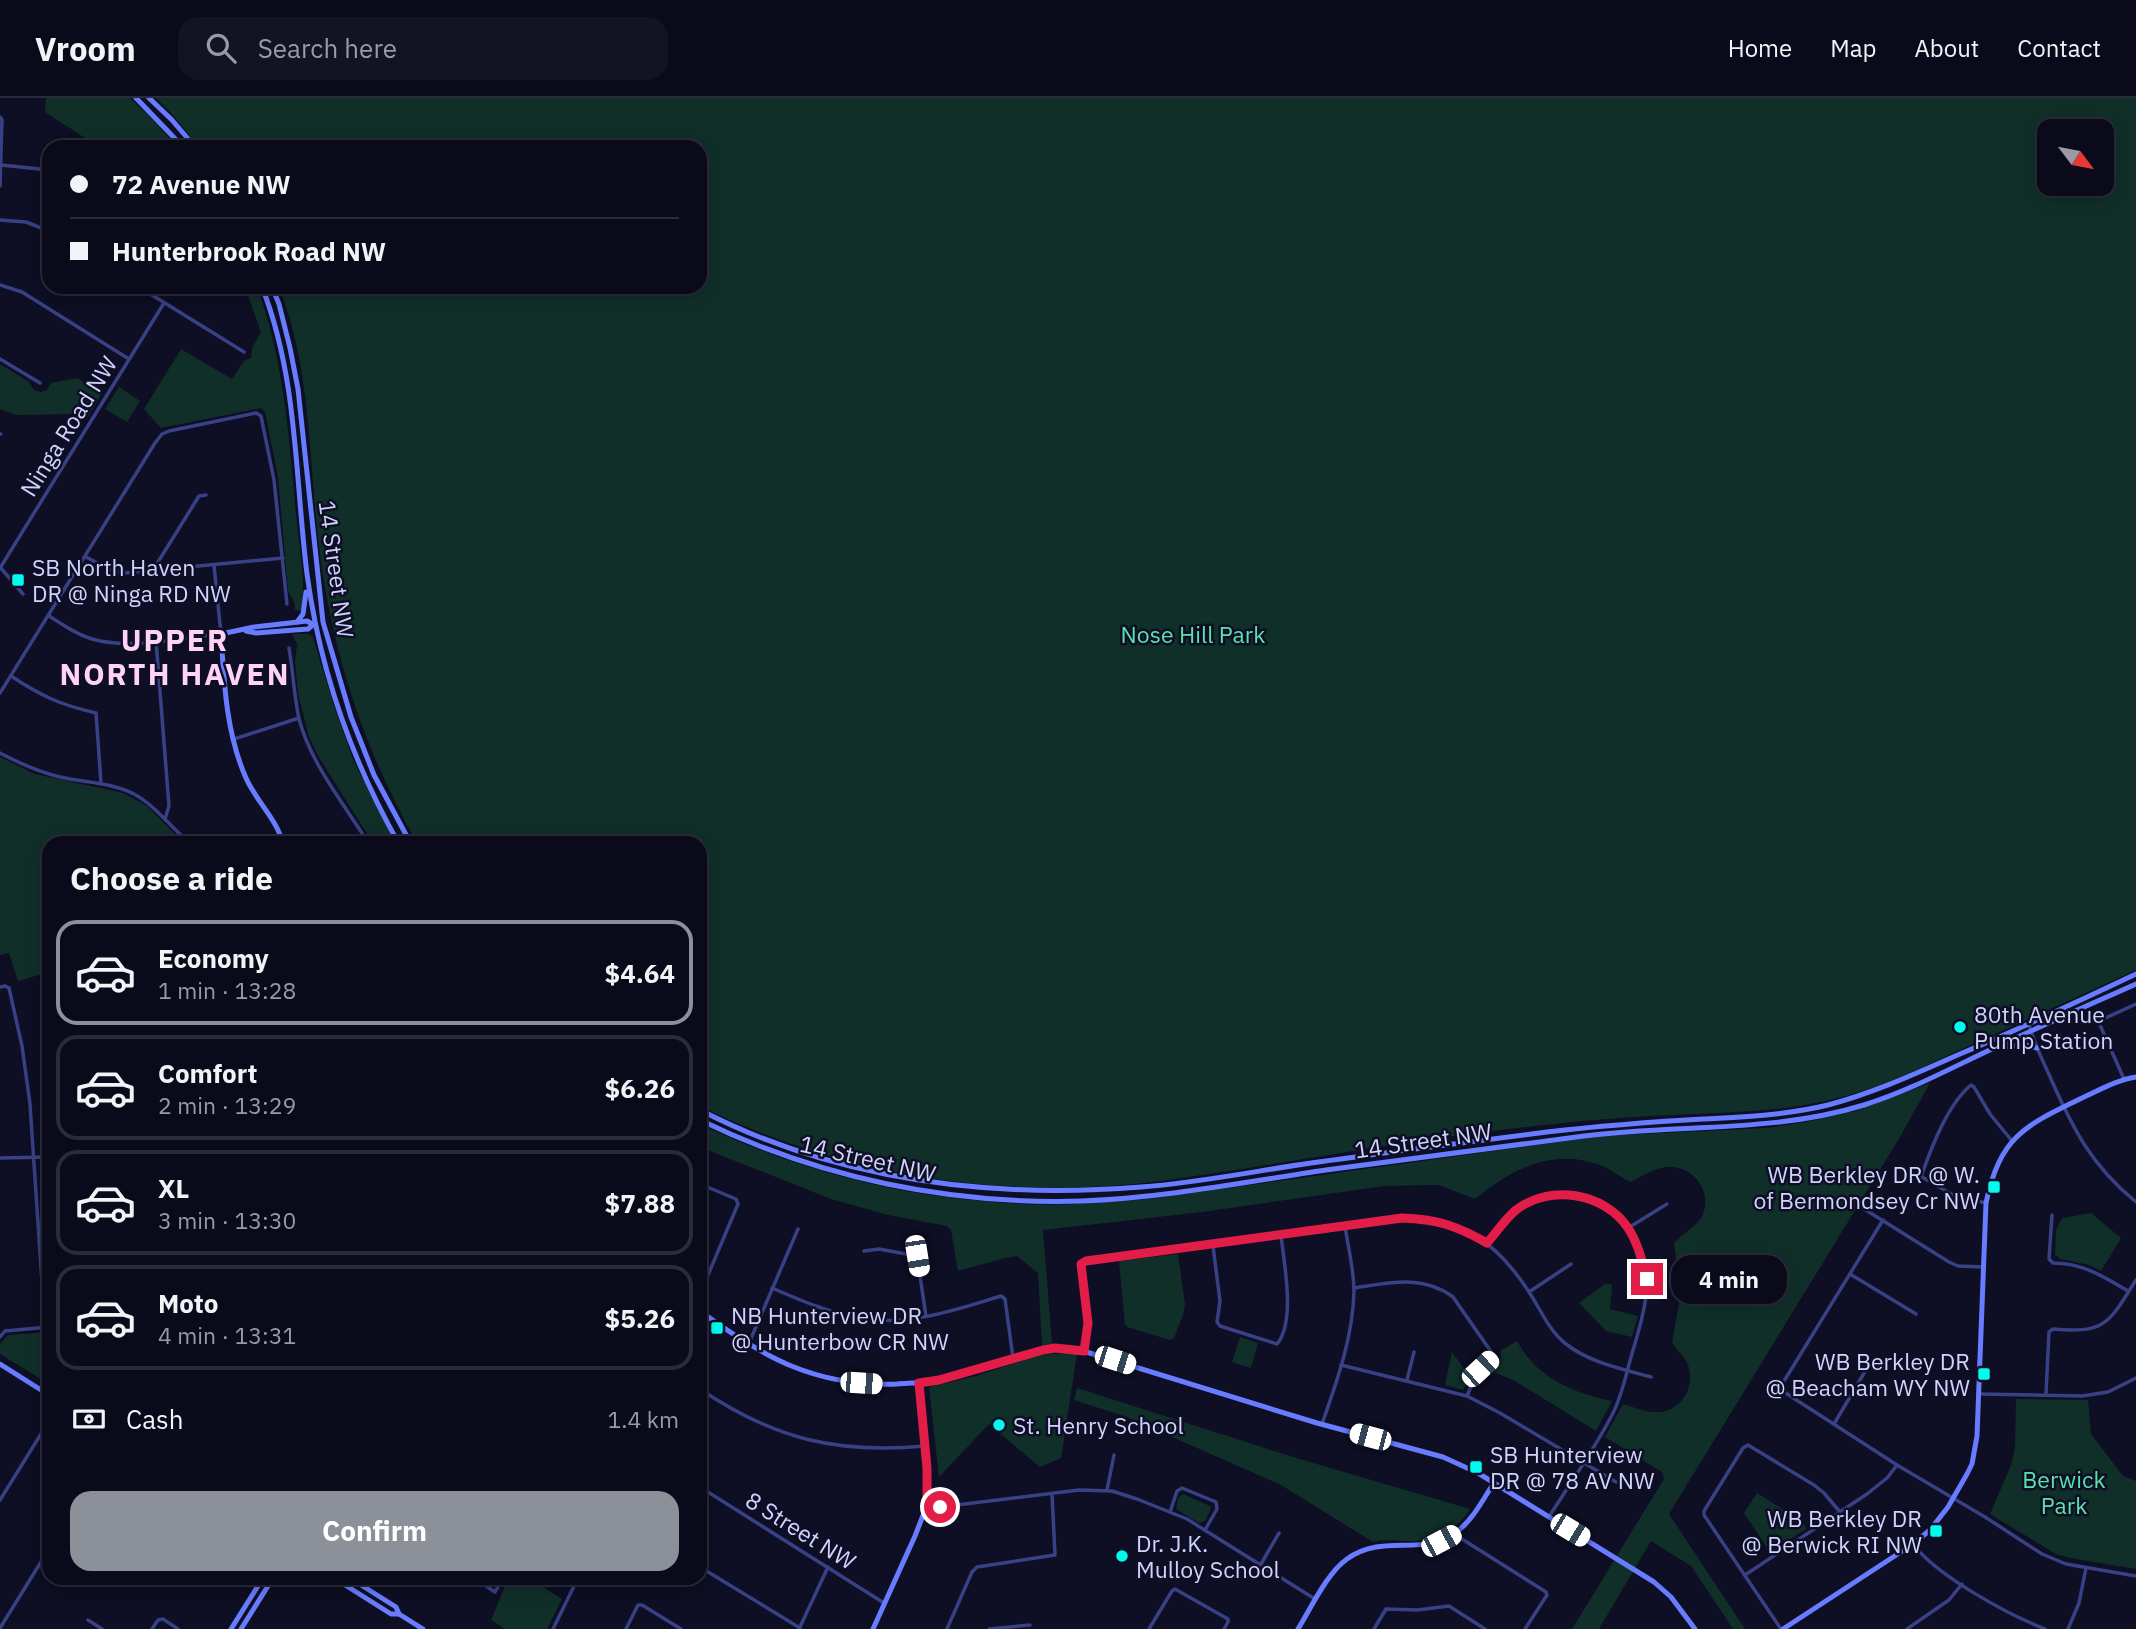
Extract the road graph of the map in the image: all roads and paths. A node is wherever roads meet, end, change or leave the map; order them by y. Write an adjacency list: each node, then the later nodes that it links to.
1 (136, 98): 4 (main road)
2 (149, 98): 5 (main road)
3 (0, 117): 6 (street)
4 (176, 140)
5 (189, 140)
6 (1, 165): 7 (street); 8 (street)
7 (42, 169)
8 (0, 186)
9 (0, 220): 10 (street)
10 (42, 228)
11 (0, 285): 18 (street)
12 (150, 294): 15 (street)
13 (265, 294): 26 (main road, 14 Street NW)
14 (275, 294): 31 (main road, 14 Street NW)
15 (164, 303): 16 (street); 18 (street, Ninga Road NW)
16 (244, 352)
17 (0, 359): 19 (street)
18 (130, 359): 24 (street, Ninga Road NW)
19 (40, 383)
20 (206, 495): 25 (street)
21 (86, 556): 22 (street); 25 (street); 29 (street)
22 (283, 558): 23 (street); 28 (street)
23 (214, 565): 25 (street); 34 (street)
24 (0, 568): 27 (street)
25 (158, 570)
26 (307, 572): 30 (main road); 32 (main road, 14 Street NW)
27 (23, 594)
28 (287, 604)
29 (49, 616): 35 (street); 37 (street)
30 (297, 622): 32 (main road); 33 (main road)
31 (323, 622): 32 (main road); 48 (main road, 14 Street NW)
32 (313, 624): 33 (main road); 47 (main road, 14 Street NW)
33 (243, 631): 34 (main road)
34 (221, 634): 35 (street); 40 (main road)
35 (156, 641): 43 (street)
36 (289, 648): 39 (street)
37 (11, 676): 38 (street); 42 (street)
38 (0, 693)
39 (299, 718): 40 (street); 46 (street)
40 (234, 739): 45 (main road)
41 (0, 753): 42 (street)
42 (101, 783): 43 (street)
43 (165, 820): 44 (street)
44 (182, 836)
45 (281, 836)
46 (364, 836)
47 (395, 836)
48 (406, 836)
49 (2136, 975): 53 (main road, 14 Street NW)
50 (2136, 984): 54 (main road, 14 Street NW)
51 (0, 988): 65 (street)
52 (2136, 1004): 58 (street)
53 (2029, 1024): 54 (street); 60 (main road, 14 Street NW)
54 (2031, 1032): 55 (main road, 14 Street NW); 56 (street)
55 (2000, 1046): 56 (main road); 61 (main road, 14 Street NW)
56 (2036, 1048): 59 (street)
57 (2136, 1077): 58 (main road)
58 (2124, 1080): 59 (main road)
59 (2063, 1107): 62 (main road); 67 (street)
60 (707, 1113)
61 (707, 1124)
62 (2012, 1141): 69 (main road); 69 (street)
63 (42, 1157): 65 (street)
64 (0, 1158): 65 (street)
65 (34, 1158): 80 (street)
66 (707, 1187): 84 (street)
67 (2136, 1202)
68 (1667, 1203): 74 (street)
69 (1986, 1203): 82 (main road)
70 (1861, 1206): 72 (street)
71 (2052, 1216): 88 (street)
72 (1883, 1220): 82 (street); 83 (street)
73 (1345, 1226): 76 (street); 77 (street); 87 (street)
74 (1628, 1228): 77 (street); 102 (street)
75 (798, 1229): 86 (street)
76 (1281, 1236): 78 (street); 78 (street)
77 (1487, 1243): 89 (street)
78 (1213, 1245): 96 (street)
79 (864, 1251): 92 (street)
80 (42, 1262)
81 (1571, 1264): 89 (street)
82 (1983, 1268): 109 (main road)
83 (1850, 1274): 90 (street); 113 (street)
84 (707, 1277)
85 (2136, 1280): 88 (street)
86 (772, 1288): 92 (street); 95 (street)
87 (1354, 1289): 101 (street); 111 (street)
88 (2128, 1292): 110 (street)
89 (1529, 1293): 102 (street)
90 (1916, 1314)
91 (707, 1316): 95 (main road)
92 (926, 1316): 98 (street)
93 (42, 1327): 94 (street)
94 (0, 1337)
95 (748, 1344): 106 (main road)
96 (1084, 1351): 98 (main road); 112 (main road)
97 (1414, 1352): 105 (street)
98 (1013, 1358): 106 (main road)
99 (1870, 1363): 113 (street)
100 (0, 1364): 107 (main road)
101 (1341, 1365): 105 (street); 112 (street)
102 (1627, 1370): 103 (street); 117 (street)
103 (1651, 1377)
104 (2136, 1378): 110 (street)
105 (1407, 1380): 111 (street)
106 (919, 1383): 115 (main road)
107 (42, 1391)
108 (707, 1393): 115 (street)
109 (1979, 1394): 110 (street); 124 (main road)
110 (2046, 1394)
111 (1467, 1396): 117 (street)
112 (1322, 1424): 120 (main road)
113 (1834, 1425): 118 (street)
114 (42, 1432): 125 (street)
115 (925, 1446): 126 (main road)
116 (1114, 1455): 121 (street)
117 (1583, 1462): 119 (street); 129 (street)
118 (1897, 1465): 124 (street); 128 (street)
119 (1616, 1482)
120 (1494, 1483): 129 (main road); 132 (main road)
121 (1107, 1490): 123 (street); 127 (street)
122 (707, 1491): 136 (street, 8 Street NW)
123 (1052, 1494): 126 (street); 166 (street)
124 (1954, 1498): 133 (main road); 137 (street)
125 (0, 1500)
126 (927, 1505): 150 (main road)
127 (1170, 1512): 130 (street); 130 (street)
128 (1840, 1512): 139 (street); 139 (street)
129 (1549, 1517): 174 (main road)
130 (1205, 1530): 135 (street)
131 (1279, 1533): 135 (street)
132 (1454, 1534): 149 (main road); 173 (street)
133 (1913, 1544): 141 (street); 175 (main road)
134 (42, 1560): 154 (street)
135 (1261, 1564): 149 (street)
136 (828, 1567): 150 (street, 8 Street NW); 164 (street)
137 (2086, 1568): 140 (street); 178 (street)
138 (707, 1571): 164 (street)
139 (1745, 1575): 175 (street)
140 (2136, 1576)
141 (1962, 1584): 176 (street); 177 (street)
142 (259, 1585): 159 (main road)
143 (269, 1585): 160 (main road)
144 (345, 1585): 151 (main road)
145 (361, 1585): 151 (main road)
146 (484, 1585): 147 (street)
147 (499, 1585)
148 (575, 1585): 155 (street)
149 (1317, 1599): 170 (main road)
150 (884, 1603): 165 (main road)
151 (399, 1614): 161 (main road)
152 (88, 1620): 156 (street)
153 (1030, 1625): 167 (street)
154 (0, 1628)
155 (555, 1628)
156 (102, 1629)
157 (152, 1629): 158 (street)
158 (178, 1629)
159 (231, 1629)
160 (241, 1629)
161 (423, 1629)
162 (626, 1629): 163 (street)
163 (681, 1629)
164 (800, 1629)
165 (873, 1629)
166 (947, 1629)
167 (989, 1629)
168 (1149, 1629): 169 (street)
169 (1224, 1629)
170 (1298, 1629)
171 (1374, 1629): 172 (street)
172 (1485, 1629)
173 (1525, 1629)
174 (1695, 1629)
175 (1782, 1629)
176 (1907, 1629)
177 (2045, 1629)
178 (2068, 1629)

